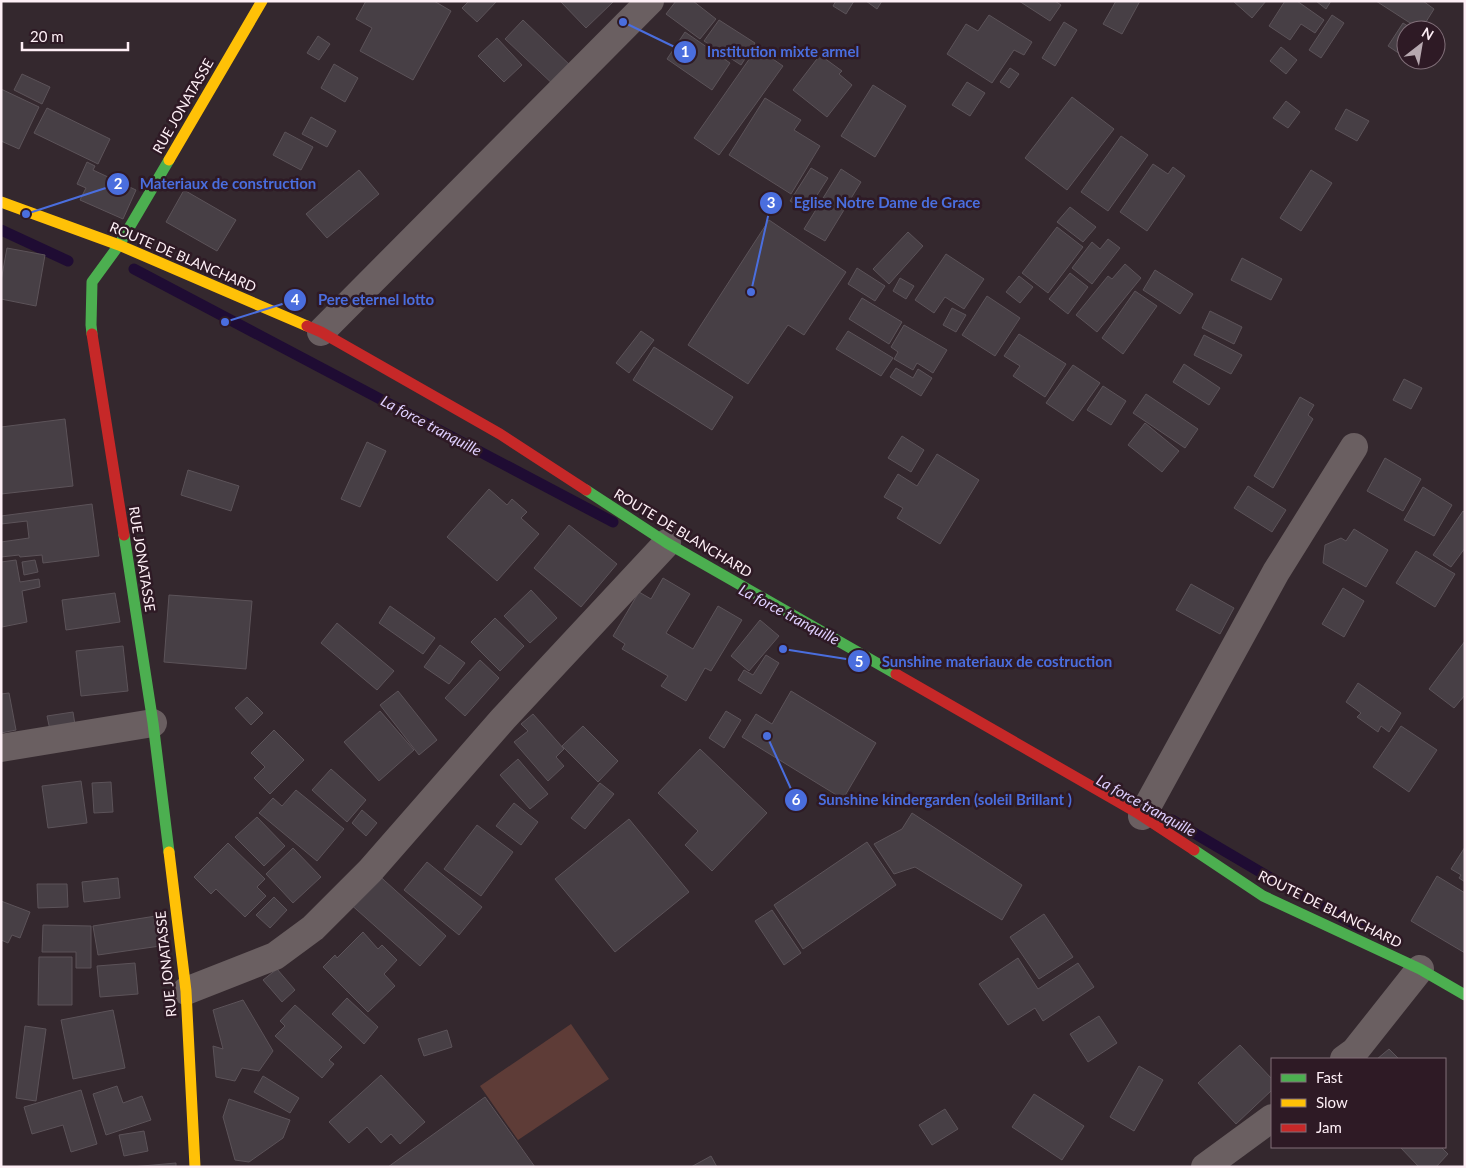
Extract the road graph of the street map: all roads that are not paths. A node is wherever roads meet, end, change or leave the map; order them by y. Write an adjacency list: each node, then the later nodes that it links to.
1 (262, 1): 4 (street, RUE JONATASSE)
2 (650, 1): 5 (street)
3 (1, 202): 4 (street, ROUTE DE BLANCHARD)
4 (119, 245): 5 (street, ROUTE DE BLANCHARD); 8 (street, RUE JONATASSE)
5 (321, 332): 7 (street, ROUTE DE BLANCHARD)
6 (1354, 447): 10 (street)
7 (666, 543): 10 (street, ROUTE DE BLANCHARD); 12 (street)
8 (153, 722): 9 (street); 12 (street, RUE JONATASSE)
9 (1, 748)
10 (1142, 816): 11 (street, ROUTE DE BLANCHARD)
11 (1420, 969): 13 (street, ROUTE DE BLANCHARD); 14 (street)
12 (186, 991): 16 (street, RUE JONATASSE)
13 (1465, 994)
14 (1345, 1058)
15 (1271, 1119): 17 (street)
16 (195, 1167)
17 (1205, 1167)

